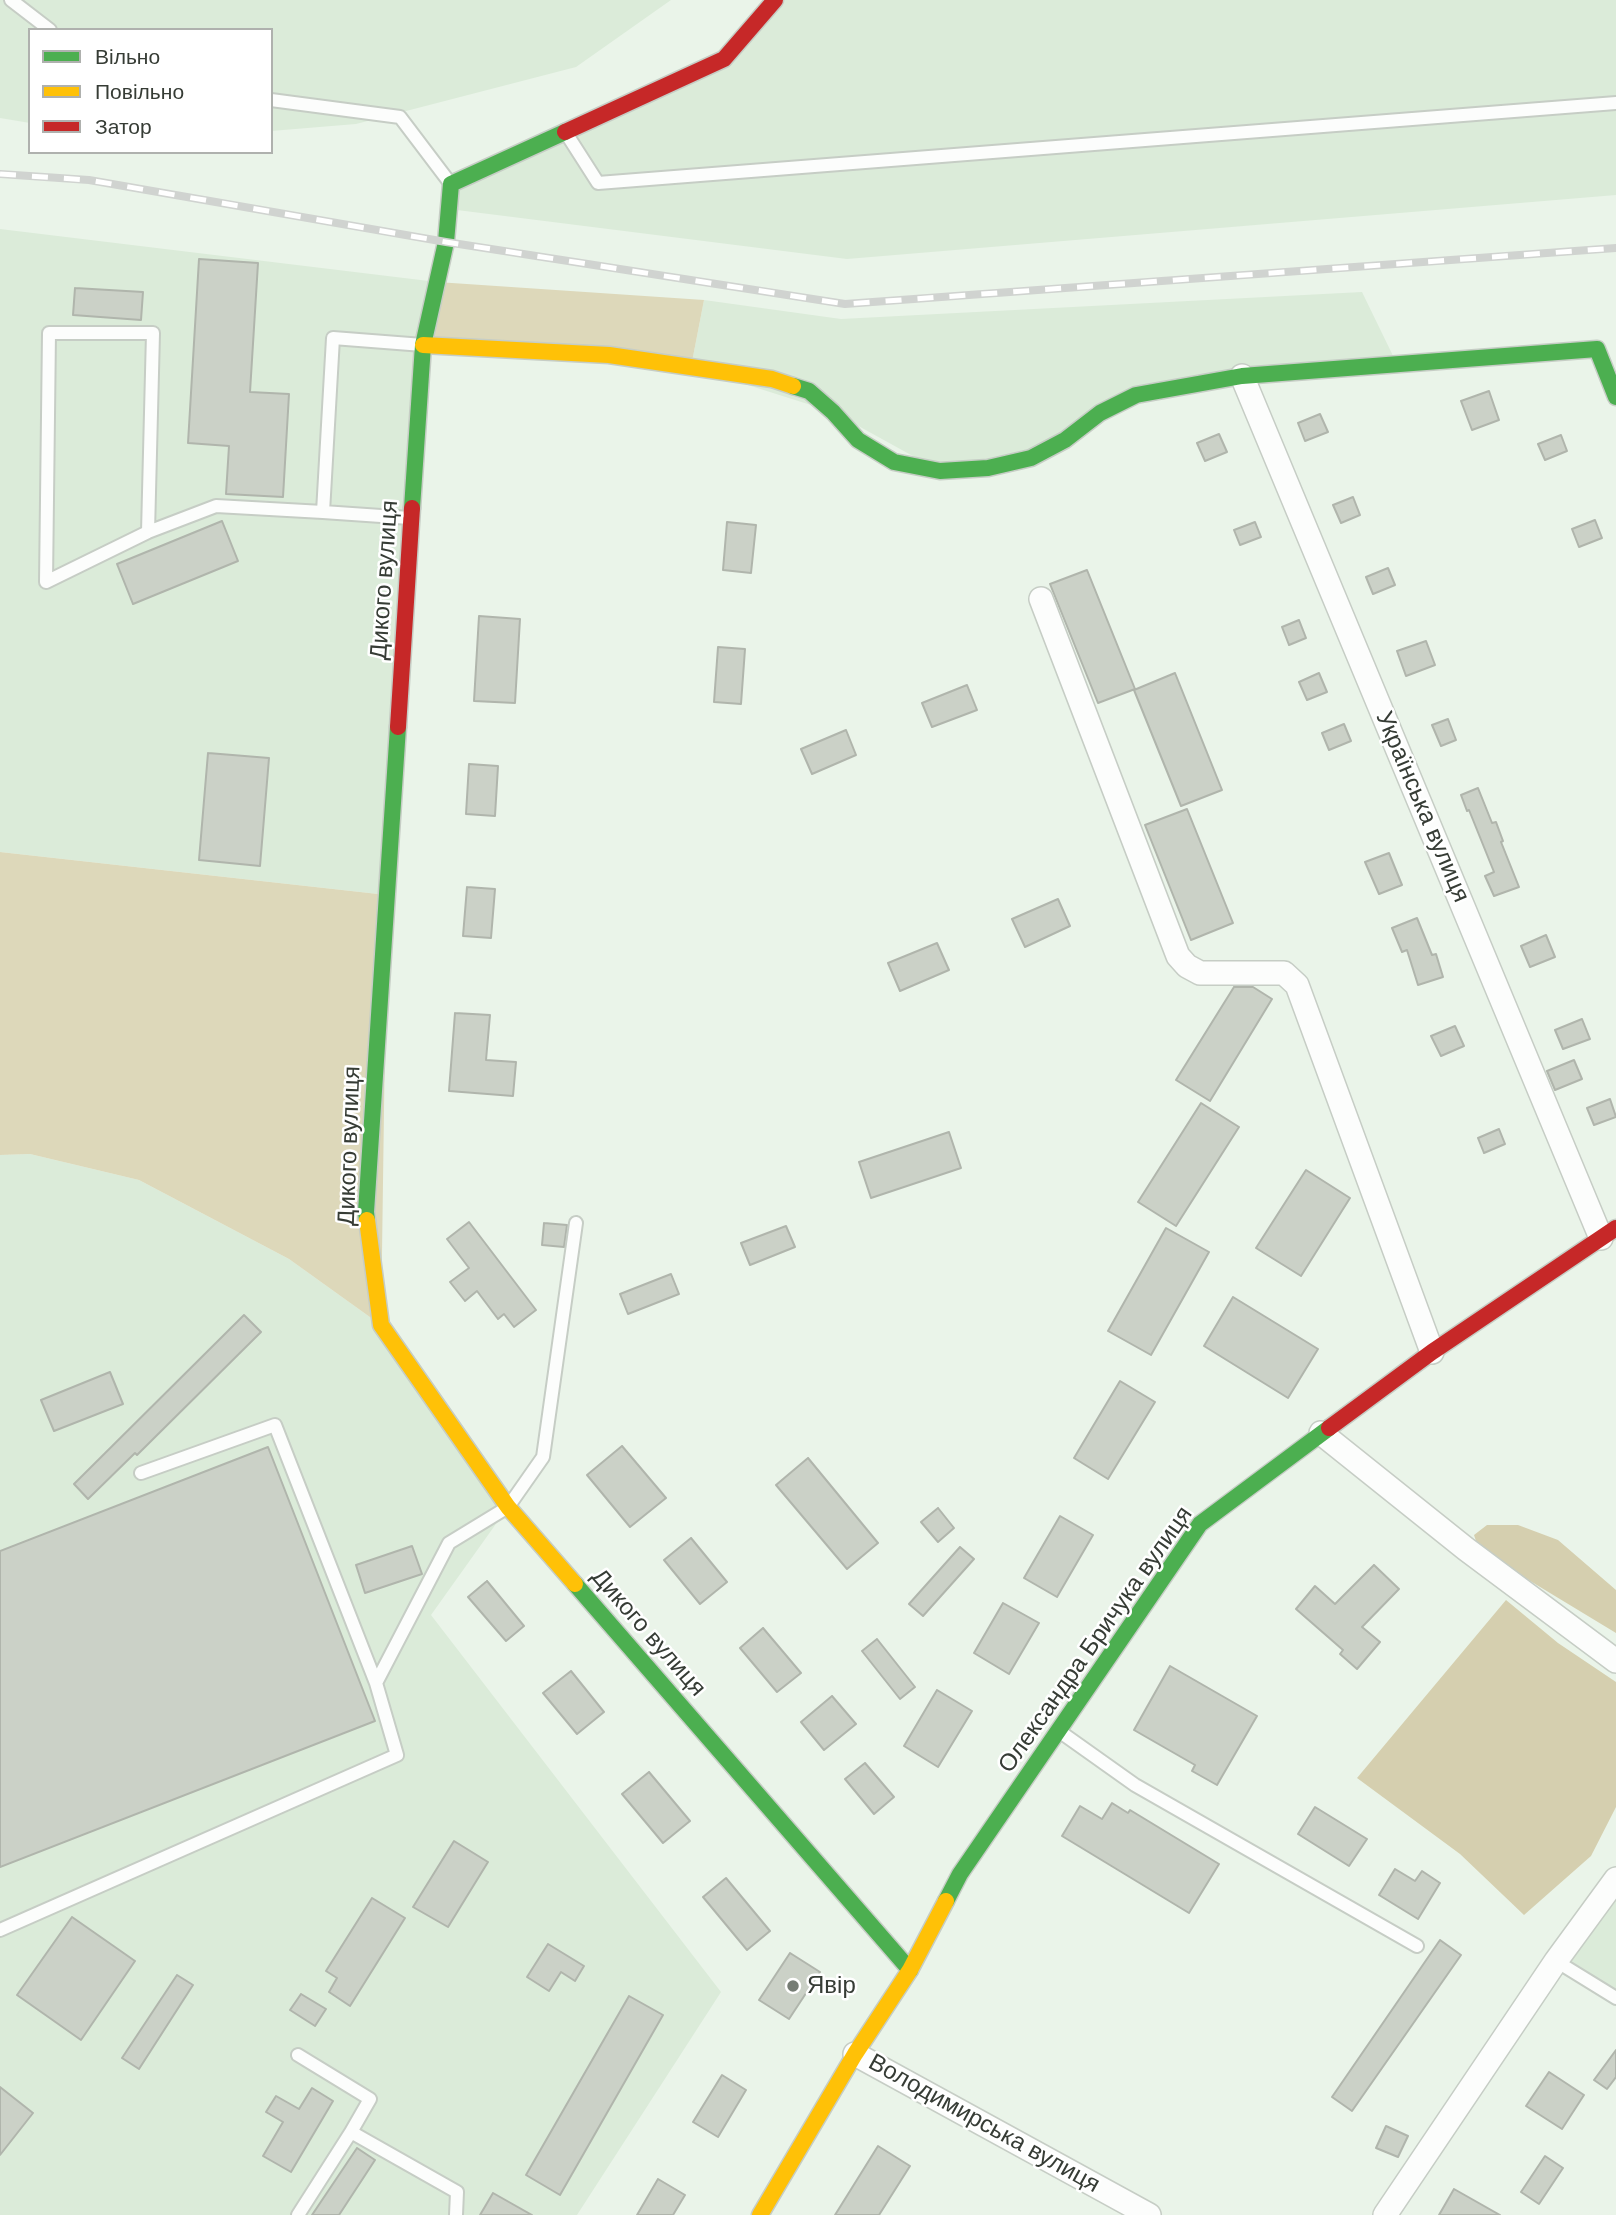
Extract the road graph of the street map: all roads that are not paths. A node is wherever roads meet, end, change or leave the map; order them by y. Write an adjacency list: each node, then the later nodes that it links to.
1 (11, 0): 3 (lane)
2 (775, 0): 6 (street)
3 (47, 28)
4 (273, 100): 7 (lane)
5 (1616, 103): 6 (lane)
6 (566, 131): 7 (street)
7 (451, 184): 8 (street, Дикого вулиця)
8 (423, 345): 9 (street); 11 (lane); 12 (street, Дикого вулиця)
9 (1242, 376): 10 (street); 16 (street, Українська вулиця)
10 (1616, 397)
11 (323, 512): 12 (lane); 13 (lane)
12 (412, 518): 20 (street, Дикого вулиця)
13 (148, 532): 13 (lane)
14 (1041, 599): 17 (street)
15 (576, 1223): 20 (lane)
16 (1609, 1233): 17 (street, Олександра Бричука вулиця)
17 (1432, 1352): 18 (street, Олександра Бричука вулиця)
18 (1321, 1433): 21 (street); 23 (street, Олександра Бричука вулиця)
19 (141, 1473): 22 (lane)
20 (508, 1507): 22 (lane); 28 (street, Дикого вулиця)
21 (1616, 1661)
22 (376, 1683): 25 (lane)
23 (1059, 1730): 26 (lane); 28 (street, Олександра Бричука вулиця)
24 (1616, 1879): 27 (street)
25 (0, 1930)
26 (1417, 1946)
27 (1556, 1961): 29 (lane); 37 (street)
28 (910, 1970): 30 (street, Олександра Бричука вулиця)
29 (1616, 1998)
30 (855, 2054): 35 (street, Олександра Бричука вулиця); 36 (street, Володимирська вулиця)
31 (298, 2055): 32 (lane)
32 (351, 2132): 33 (lane); 34 (lane)
33 (298, 2215)
34 (456, 2215)
35 (761, 2215)
36 (1149, 2215)
37 (1385, 2215)

